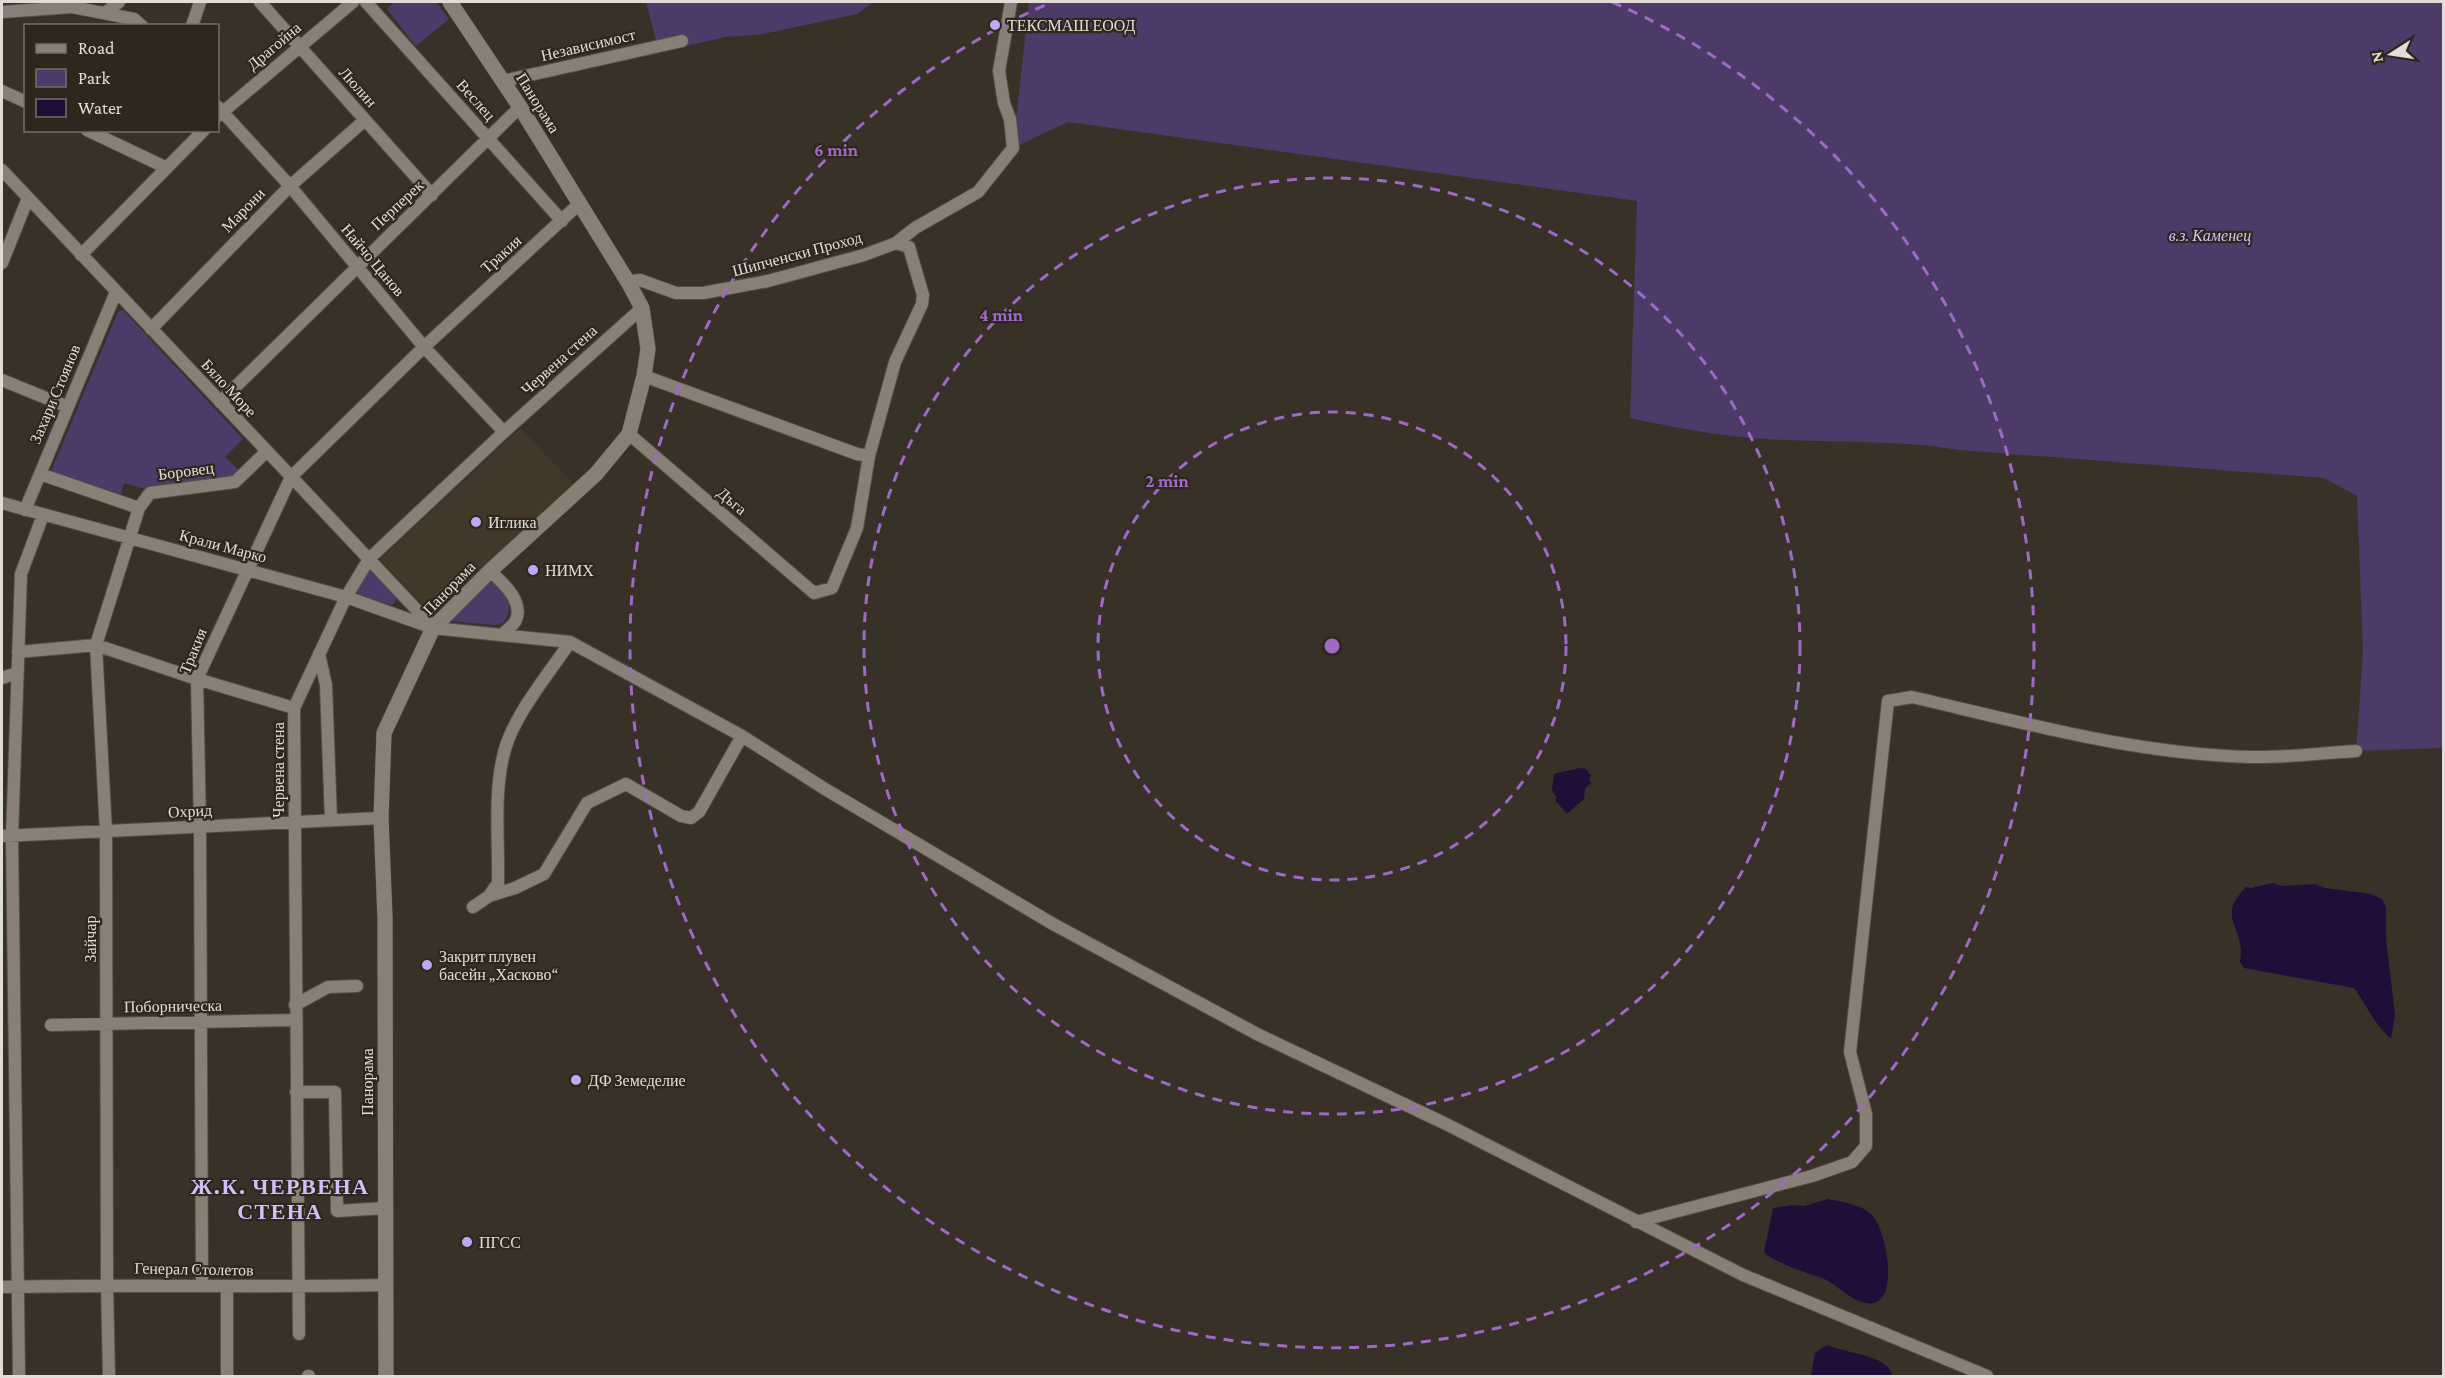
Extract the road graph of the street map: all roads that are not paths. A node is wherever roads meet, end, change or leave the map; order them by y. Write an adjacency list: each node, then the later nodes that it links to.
1 (119, 2): 10 (street)
2 (200, 2): 12 (street)
3 (260, 2): 14 (street, Люлин)
4 (353, 2): 14 (street, Драгойна)
5 (366, 2): 23 (street, Веслец)
6 (450, 2): 15 (street, Панорама)
7 (1011, 2): 31 (street, Шипченски Проход)
8 (72, 4): 9 (street); 10 (street)
9 (2, 12)
10 (105, 13): 11 (street)
11 (140, 24)
12 (193, 24)
13 (682, 41): 15 (street, Независимост)
14 (300, 46): 19 (street, Драгойна); 20 (street, Люлин)
15 (502, 81): 18 (street, Панорама)
16 (2, 91): 17 (street)
17 (24, 101)
18 (520, 107): 23 (street, Перперек); 29 (street, Панорама)
19 (219, 112): 26 (street, Найчо Цанов)
20 (364, 120): 26 (street, Марони); 27 (street, Люлин)
21 (91, 132): 24 (street)
22 (202, 132): 24 (street)
23 (489, 139): 27 (street, Перперек); 30 (street, Веслец)
24 (167, 168): 32 (street)
25 (2, 170): 28 (street, Бяло Море)
26 (290, 186): 34 (street, Найчо Цанов); 38 (street, Марони)
27 (432, 195): 34 (street, Перперек)
28 (28, 198): 32 (street, Бяло Море); 33 (street)
29 (579, 204): 30 (street, Тракия); 35 (street, Панорама)
30 (562, 221): 39 (street, Тракия)
31 (896, 243): 35 (street, Шипченски Проход); 47 (street)
32 (81, 255): 36 (street, Бяло Море)
33 (2, 263)
34 (356, 267): 39 (street, Найчо Цанов); 42 (street, Перперек)
35 (628, 282): 37 (street, Панорама)
36 (116, 292): 38 (street, Бяло Море); 43 (street, Захари Стоянов)
37 (642, 308): 40 (street, Панорама); 44 (street, Червена стена)
38 (151, 328): 42 (street, Бяло Море)
39 (424, 347): 44 (street, Найчо Цанов); 49 (street, Тракия)
40 (644, 376): 45 (street, Панорама); 47 (street)
41 (2, 380): 43 (street)
42 (219, 402): 46 (street, Бяло Море)
43 (68, 407): 48 (street, Захари Стоянов)
44 (504, 432): 55 (street, Червена стена)
45 (629, 434): 47 (street, Дъга); 57 (street, Панорама)
46 (267, 451): 49 (street, Бяло Море); 51 (street, Боровец)
47 (869, 456)
48 (40, 474): 51 (street); 52 (street, Захари Стоянов)
49 (291, 477): 55 (street, Бяло Море); 56 (street, Тракия)
50 (2, 503): 52 (street, Крали Марко)
51 (139, 508): 54 (street, Зайчар)
52 (25, 510): 53 (street, Крали Марко)
53 (44, 515): 54 (street, Крали Марко); 63 (street)
54 (128, 538): 56 (street, Крали Марко); 62 (street, Зайчар)
55 (369, 559): 58 (street, Червена стена); 59 (street, Бяло Море)
56 (246, 570): 58 (street, Крали Марко); 67 (street, Тракия)
57 (490, 571): 59 (street, Панорама); 60 (street)
58 (346, 597): 59 (street, Крали Марко); 64 (street, Червена стена)
59 (434, 628): 60 (street, Крали Марко); 71 (street, Панорама)
60 (503, 634): 61 (street, Крали Марко)
61 (570, 642): 69 (street); 77 (street)
62 (96, 645): 63 (street); 67 (street); 75 (street, Зайчар)
63 (18, 652): 65 (street)
64 (319, 654): 68 (street, Червена стена); 72 (street)
65 (17, 673): 66 (street); 76 (street)
66 (2, 678)
67 (197, 679): 68 (street); 74 (street, Тракия)
68 (294, 708): 73 (street, Червена стена)
69 (742, 736): 77 (street); 87 (street)
70 (2356, 751): 87 (street)
71 (381, 818): 72 (street, Охрид); 86 (street, Панорама)
72 (331, 820): 73 (street, Охрид)
73 (294, 824): 74 (street, Охрид); 80 (street, Червена стена)
74 (200, 826): 75 (street, Охрид); 82 (street, Тракия)
75 (106, 832): 76 (street, Охрид); 83 (street, Зайчар)
76 (7, 837): 92 (street)
77 (489, 896): 78 (street)
78 (472, 907)
79 (357, 986): 80 (street)
80 (295, 1005): 81 (street, Червена стена)
81 (295, 1020): 82 (street, Поборническа); 85 (street, Червена стена)
82 (201, 1022): 83 (street, Поборническа); 90 (street, Тракия)
83 (106, 1023): 84 (street, Поборническа); 88 (street, Зайчар)
84 (51, 1024)
85 (296, 1092): 86 (street); 94 (street, Червена стена)
86 (386, 1208): 89 (street, Панорама)
87 (1635, 1221): 100 (street)
88 (107, 1284): 90 (street, Генерал Столетов); 92 (street, Генерал Столетов); 97 (street, Зайчар)
89 (386, 1285): 94 (street, Генерал Столетов); 99 (street, Панорама)
90 (202, 1286): 93 (street, Генерал Столетов)
91 (2, 1287): 92 (street, Генерал Столетов)
92 (17, 1287): 96 (street)
93 (227, 1287): 94 (street, Генерал Столетов); 98 (street)
94 (298, 1287): 95 (street, Червена стена)
95 (299, 1334)
96 (19, 1377)
97 (109, 1377)
98 (227, 1377)
99 (386, 1377)
100 (1987, 1377)

